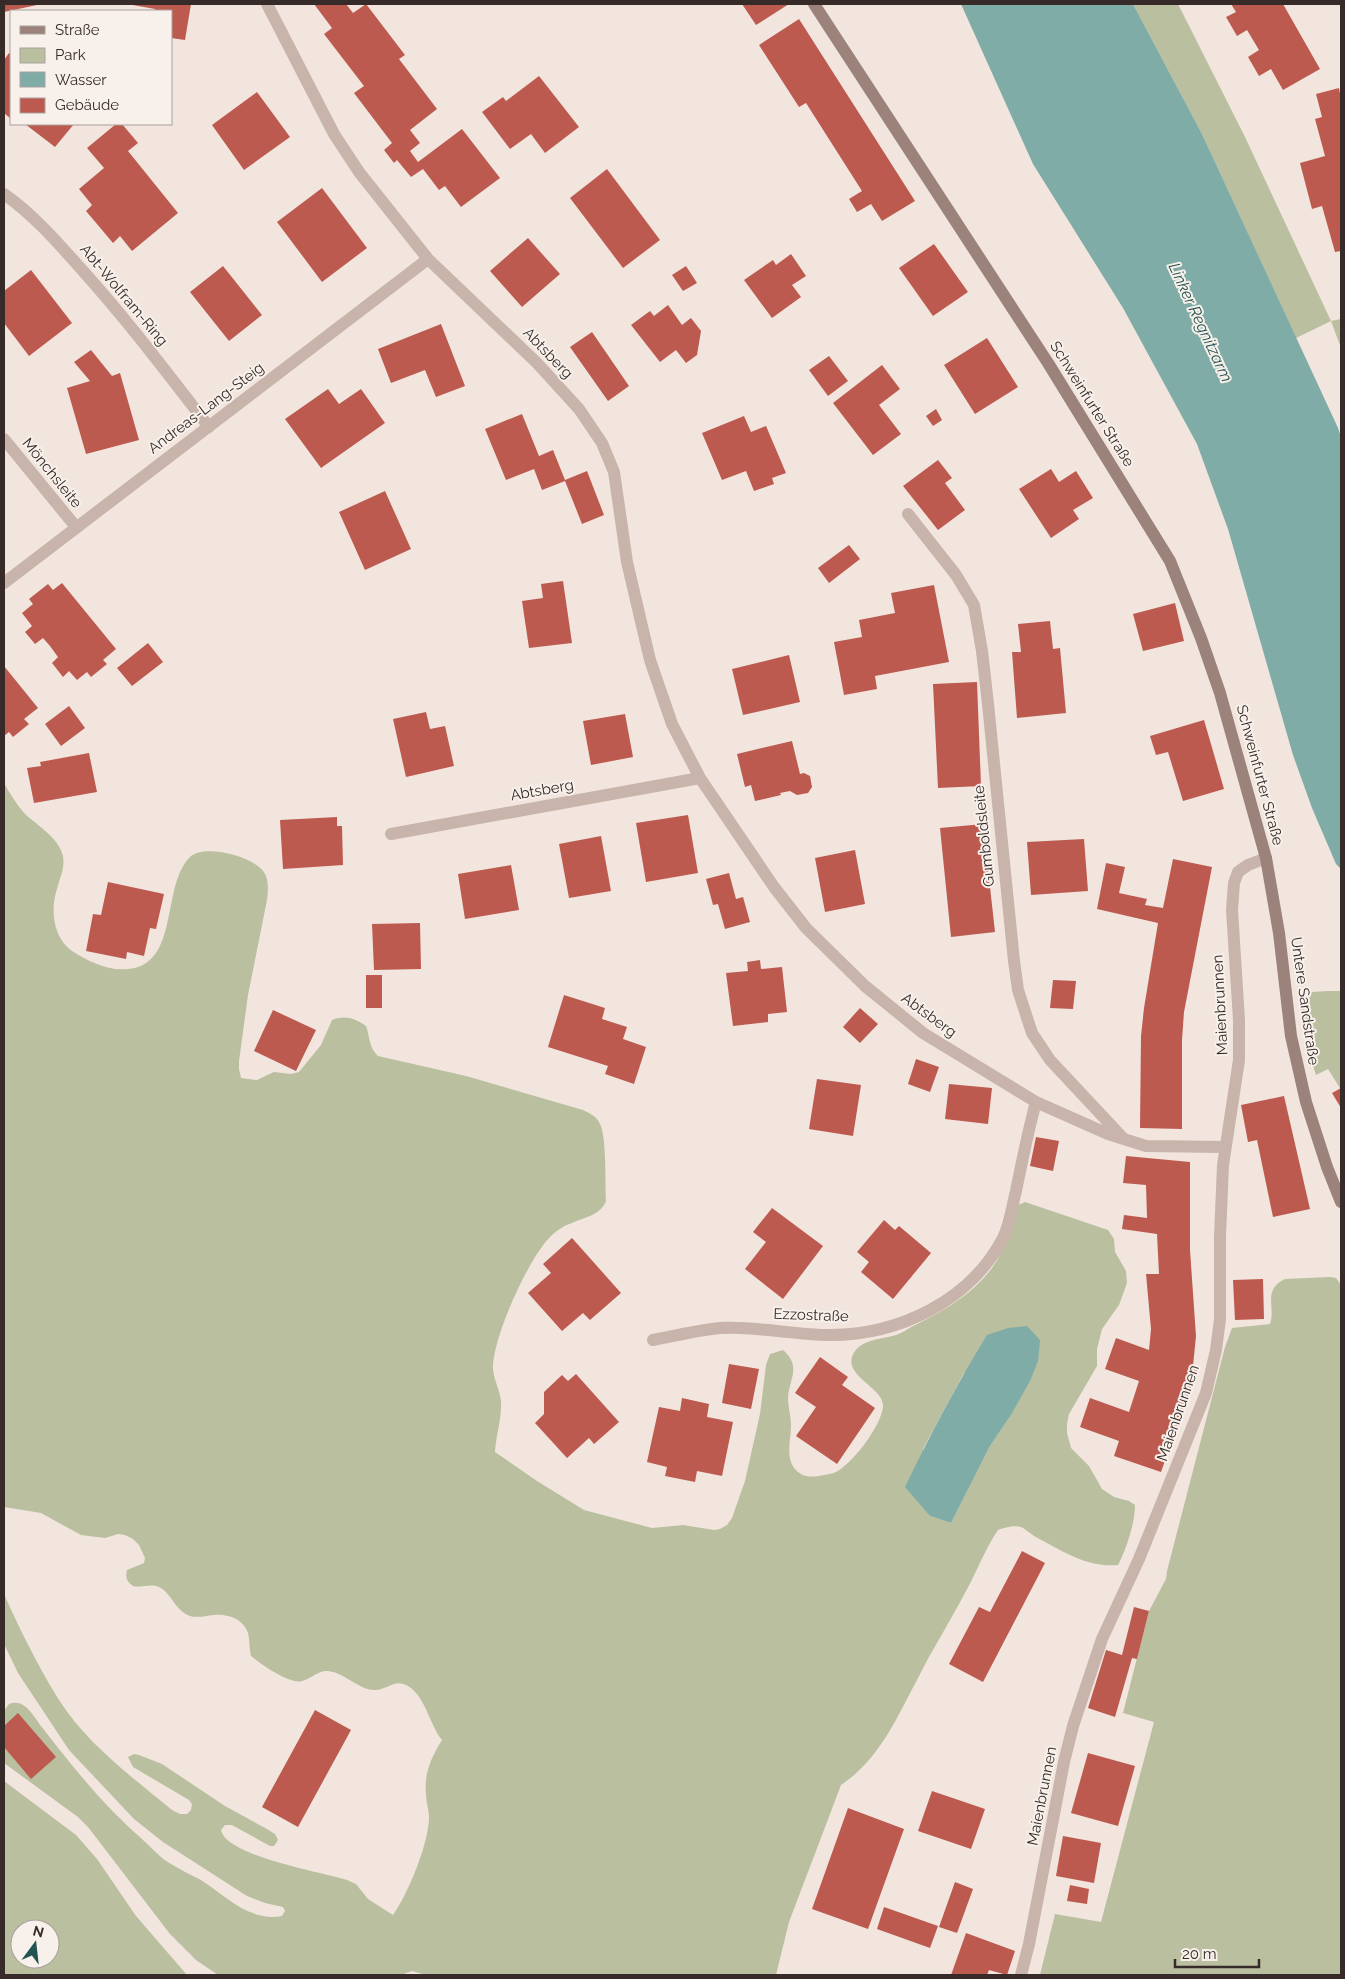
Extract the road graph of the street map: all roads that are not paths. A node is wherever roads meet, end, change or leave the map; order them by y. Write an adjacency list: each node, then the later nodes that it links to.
1 (267, 4): 4 (street, Abtsberg)
2 (814, 4): 12 (street, Schweinfurter Straße)
3 (4, 194): 5 (street, Abt-Wolfram-Ring)
4 (428, 260): 5 (street, Andreas-Lang-Steig); 10 (street, Abtsberg)
5 (209, 427): 8 (street, Andreas-Lang-Steig)
6 (4, 439): 8 (street, Mönchsleite)
7 (908, 514): 14 (street, Gumboldsleite)
8 (76, 527): 9 (street, Andreas-Lang-Steig)
9 (4, 583)
10 (700, 778): 11 (street, Abtsberg); 13 (street, Abtsberg)
11 (390, 834)
12 (1266, 858): 15 (street, Maienbrunnen); 16 (street, Untere Sandstraße)
13 (1036, 1102): 14 (street, Abtsberg); 17 (street, Ezzostraße)
14 (1125, 1141): 15 (street, Abtsberg)
15 (1224, 1147): 18 (street, Maienbrunnen)
16 (1341, 1202)
17 (653, 1340)
18 (1021, 1975)

